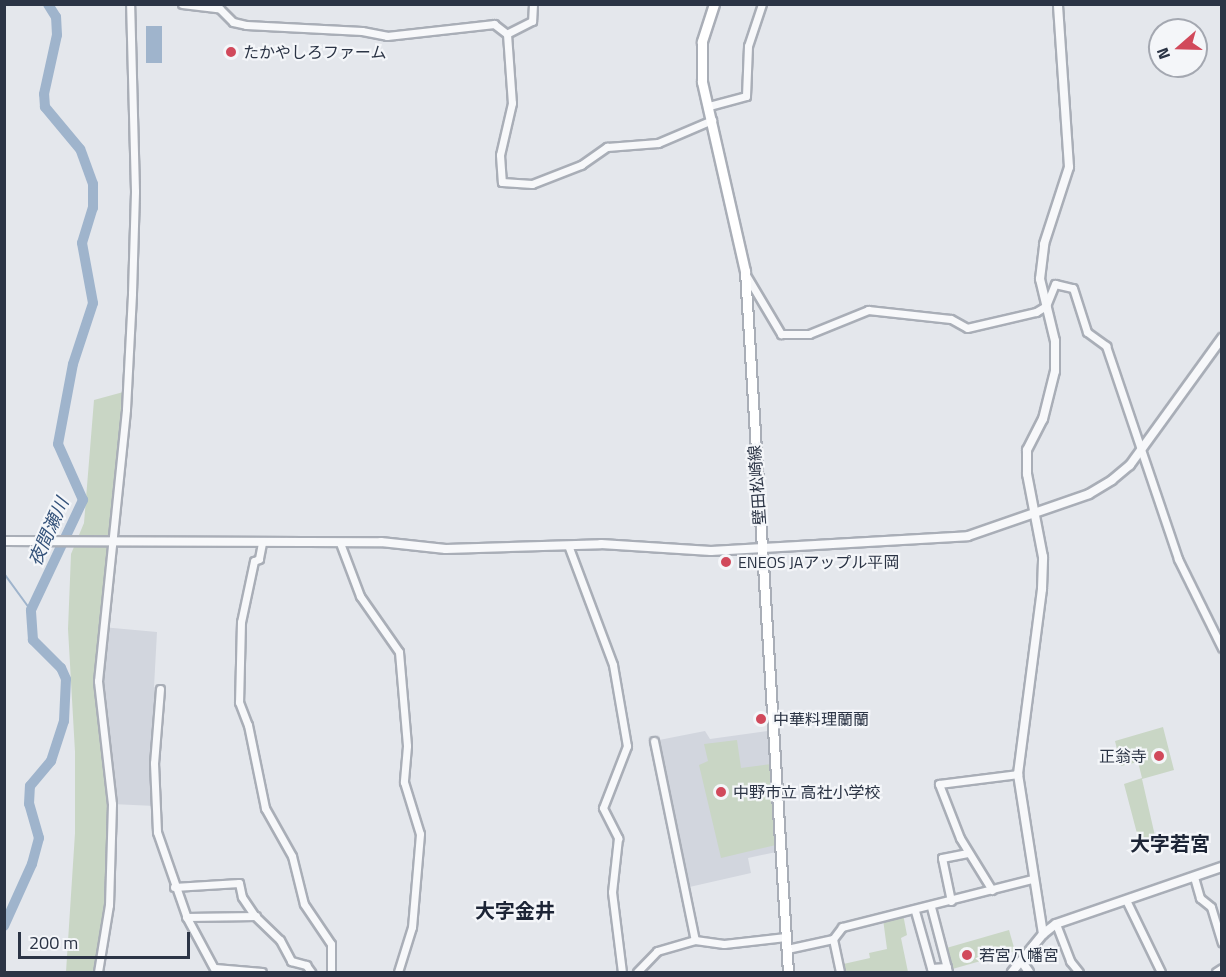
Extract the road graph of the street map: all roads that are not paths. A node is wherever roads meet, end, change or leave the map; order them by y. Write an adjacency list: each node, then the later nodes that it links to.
1 (130, 4): 16 (street)
2 (182, 4): 7 (street)
3 (532, 4): 7 (street)
4 (714, 4): 8 (main road, 壁田松崎線)
5 (762, 4): 8 (street)
6 (1058, 4): 11 (street)
7 (507, 34): 9 (street)
8 (709, 106): 9 (main road, 壁田松崎線)
9 (712, 120): 10 (main road, 壁田松崎線)
10 (745, 272): 11 (street); 20 (main road, 壁田松崎線)
11 (1046, 306): 13 (street); 14 (street)
12 (1221, 338): 13 (street)
13 (1141, 450): 14 (street); 21 (street)
14 (1035, 513): 20 (street); 24 (street)
15 (4, 541): 16 (street)
16 (112, 542): 17 (street); 48 (street)
17 (262, 543): 18 (street); 51 (street)
18 (340, 543): 19 (street); 52 (street)
19 (568, 545): 20 (street); 53 (street)
20 (761, 550): 39 (main road, 壁田松崎線)
21 (1221, 648)
22 (160, 689): 29 (street)
23 (654, 741): 41 (street)
24 (1018, 774): 25 (street); 28 (street)
25 (968, 853): 30 (street); 32 (street)
26 (1221, 867): 27 (street)
27 (1194, 877): 31 (street); 42 (street)
28 (1032, 879): 30 (street); 38 (street)
29 (174, 887): 35 (street); 36 (street)
30 (992, 890): 32 (street)
31 (1126, 900): 37 (street); 60 (street)
32 (951, 901): 33 (street)
33 (931, 907): 34 (street); 47 (street)
34 (915, 910): 40 (street); 47 (street)
35 (256, 916): 36 (street); 50 (street)
36 (186, 917): 46 (street)
37 (1056, 924): 38 (street); 59 (street)
38 (1043, 934): 44 (street)
39 (786, 937): 41 (street); 43 (main road, 壁田松崎線)
40 (833, 939): 43 (street); 56 (street)
41 (695, 940): 54 (street)
42 (1221, 942)
43 (787, 949): 55 (main road, 壁田松崎線)
44 (1022, 963): 57 (street); 58 (street)
45 (1221, 968): 61 (street)
46 (215, 970): 49 (street)
47 (948, 970)
48 (98, 972)
49 (262, 972)
50 (311, 972)
51 (331, 972)
52 (398, 972)
53 (622, 972)
54 (637, 972)
55 (788, 972)
56 (840, 972)
57 (1012, 972)
58 (1029, 972)
59 (1079, 972)
60 (1161, 972)
61 (1216, 972)

